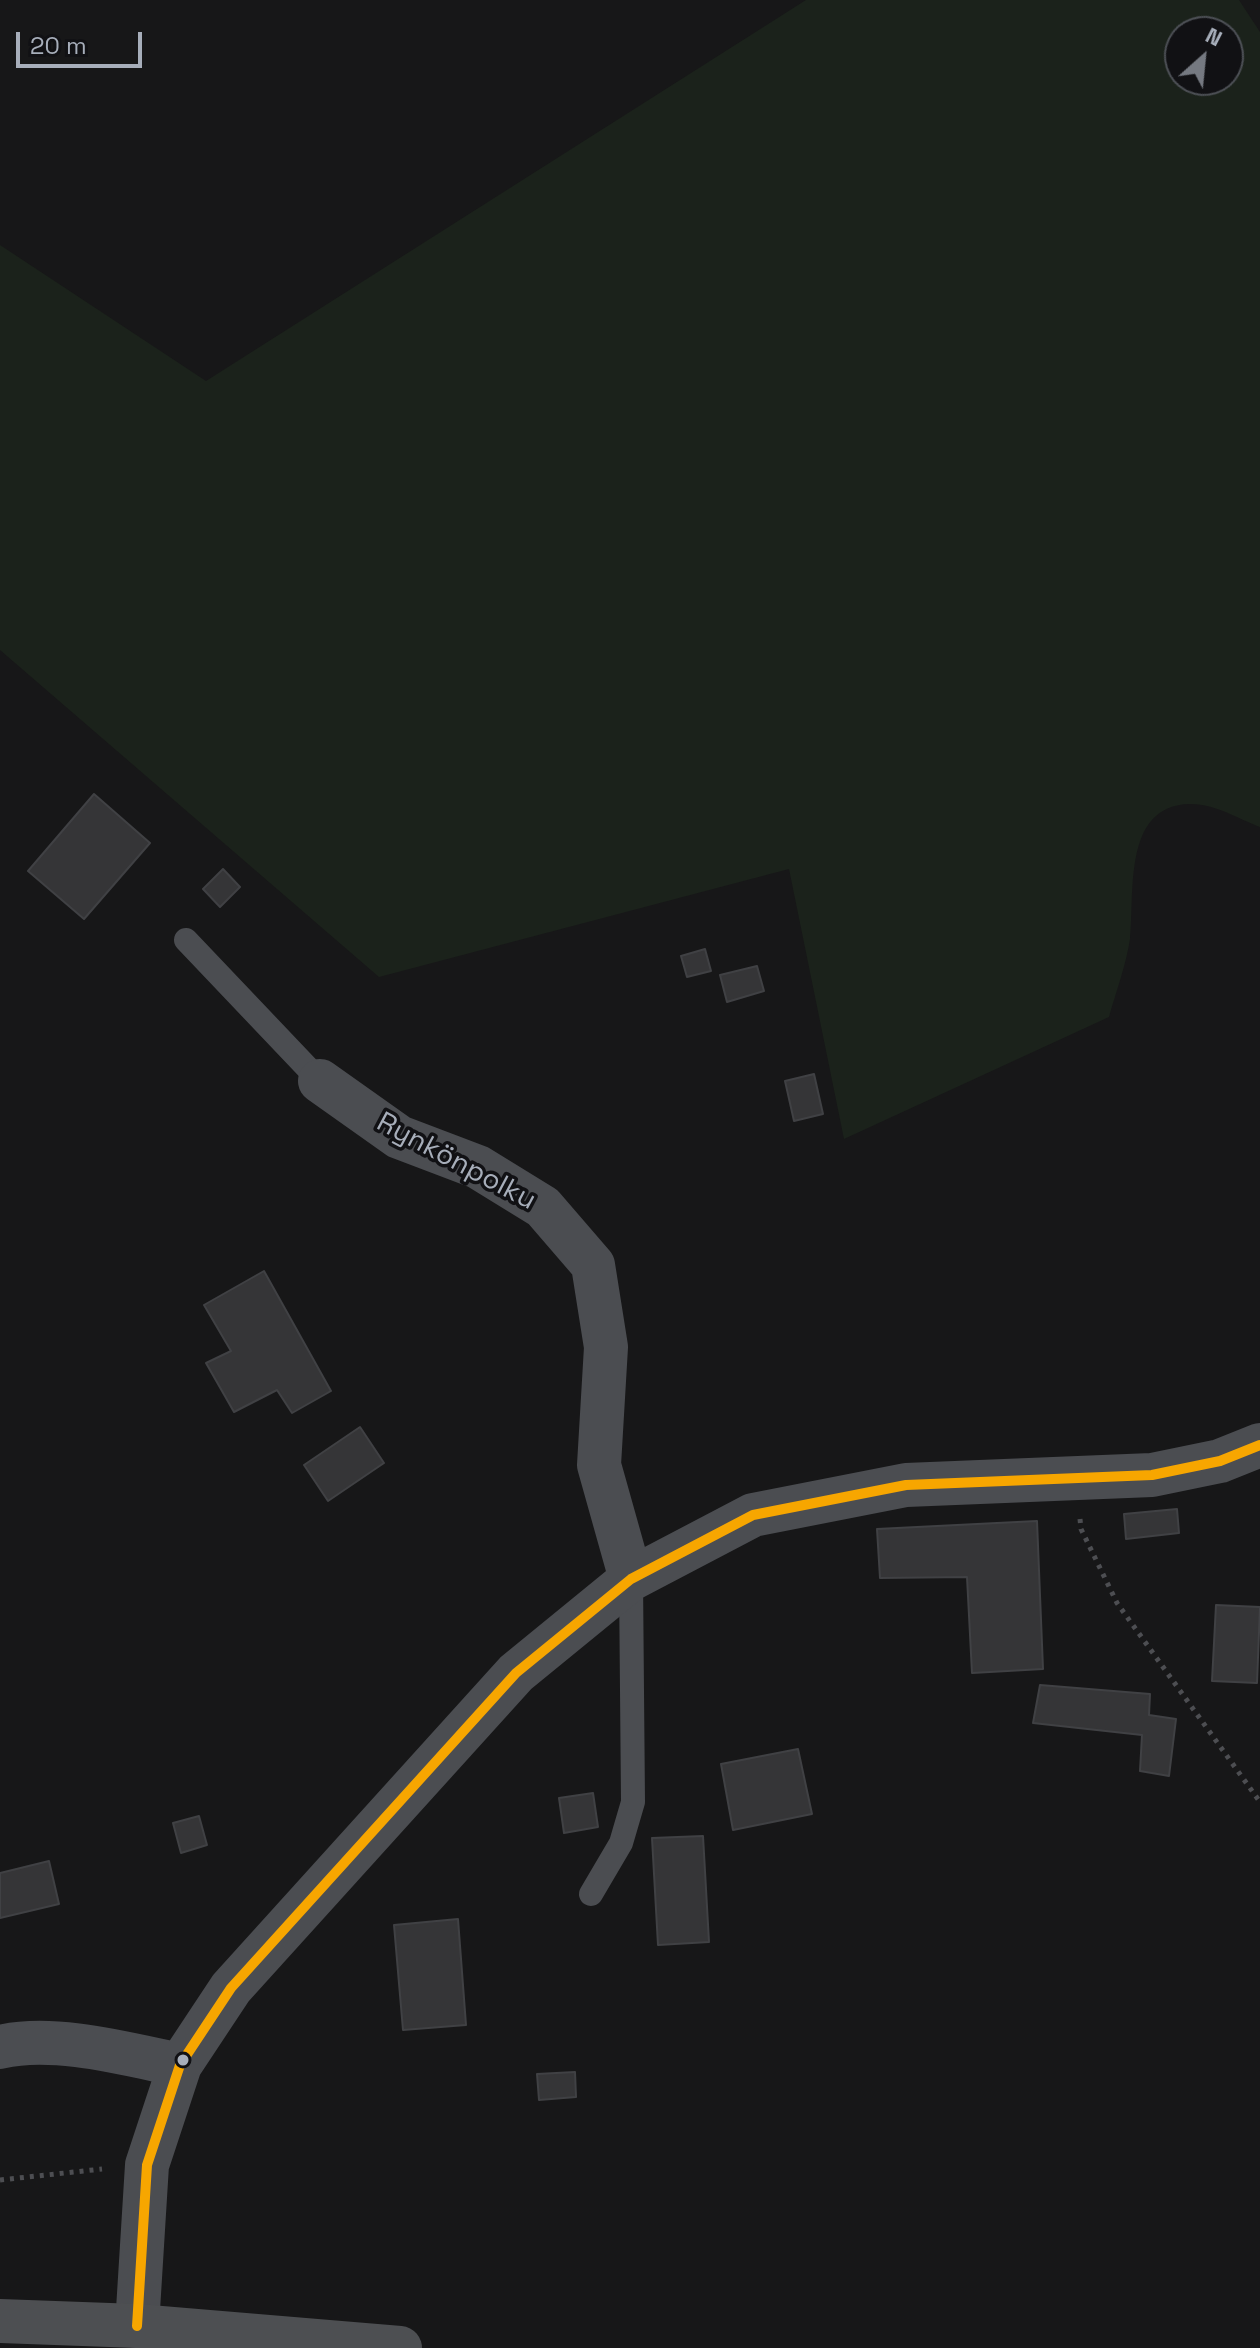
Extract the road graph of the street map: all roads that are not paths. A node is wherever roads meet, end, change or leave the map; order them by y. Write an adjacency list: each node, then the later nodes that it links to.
1 (186, 940): 2 (lane)
2 (320, 1081): 4 (street, Rynkönpolku)
3 (1260, 1445): 4 (street)
4 (631, 1579): 5 (lane); 7 (street)
5 (591, 1894)
6 (0, 2047): 7 (street)
7 (180, 2065): 9 (street)
8 (0, 2321): 9 (highway)
9 (137, 2337): 10 (highway)
10 (400, 2348)

